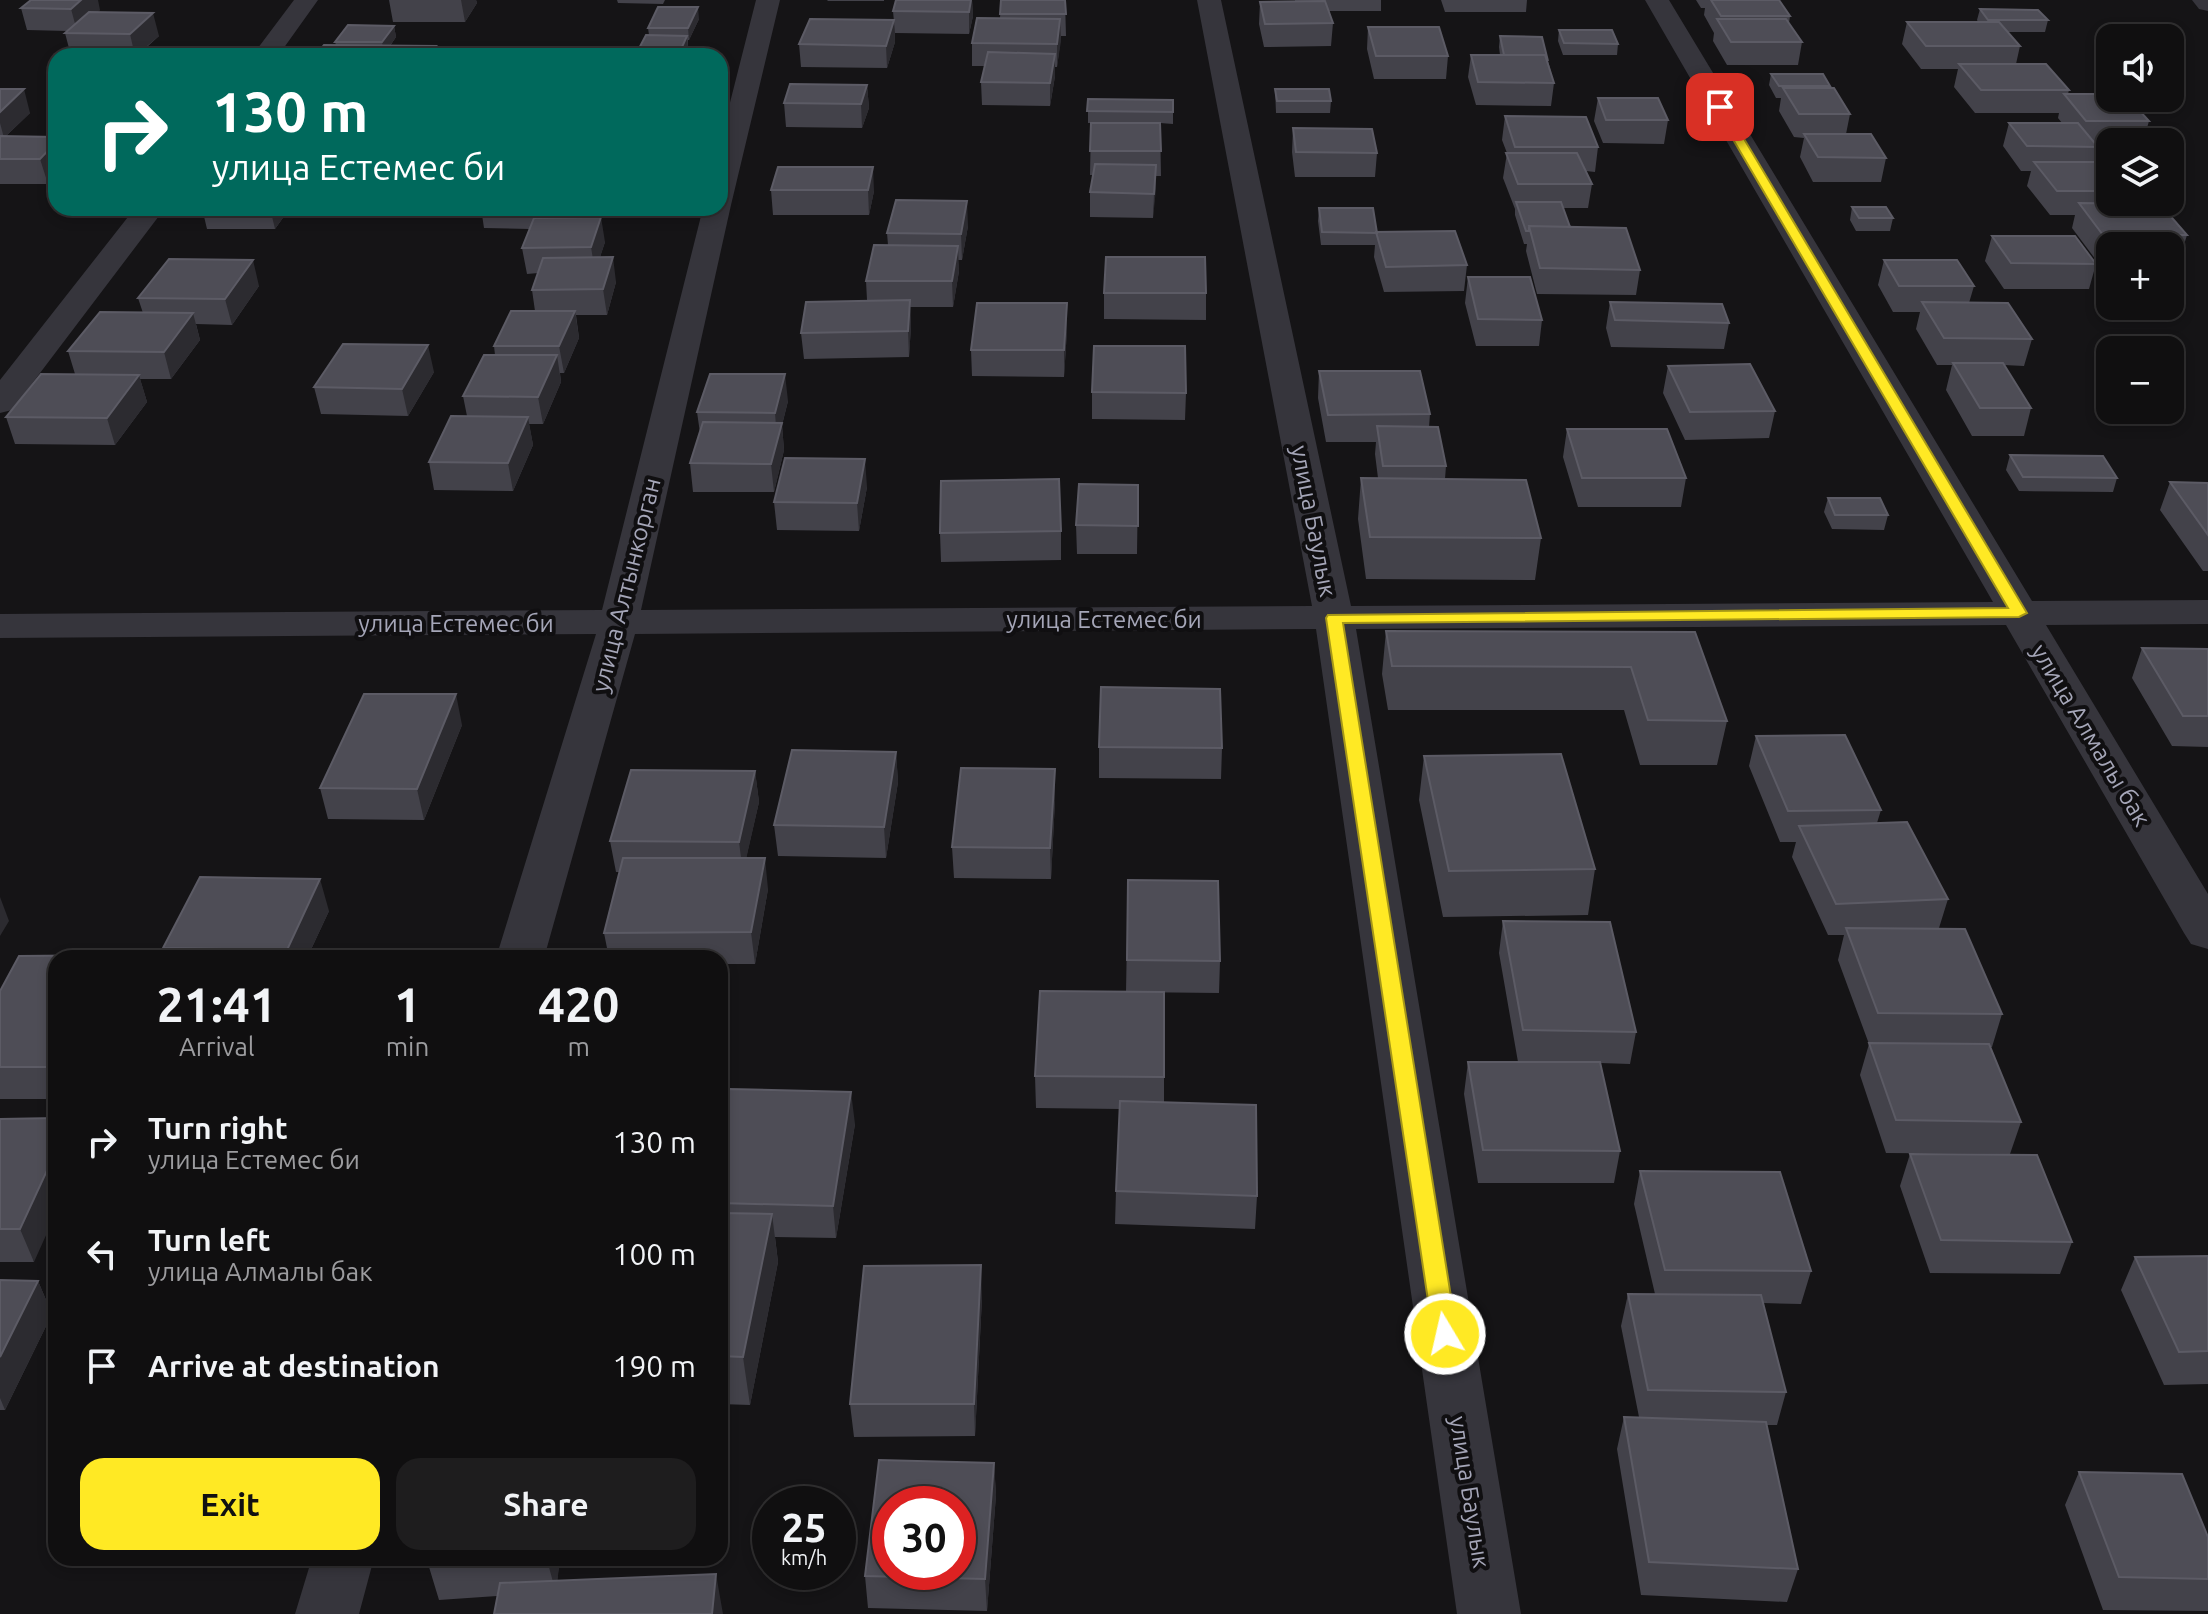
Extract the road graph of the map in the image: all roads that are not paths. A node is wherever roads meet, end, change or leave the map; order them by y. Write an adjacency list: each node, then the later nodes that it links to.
1 (306, 0): 5 (street)
2 (768, 0): 6 (street)
3 (1209, 0): 12 (street, улица Баулык)
4 (1657, 0): 11 (street, улица Алмалы бак)
5 (271, 48)
6 (728, 167)
7 (144, 216): 9 (street)
8 (716, 216): 13 (street, улица Алтынкорган)
9 (0, 403)
10 (2208, 612): 11 (street, улица Естемес би)
11 (2019, 613): 12 (street, улица Естемес би); 15 (street, улица Алмалы бак)
12 (1334, 618): 13 (street, улица Естемес би); 19 (street, улица Баулык)
13 (619, 622): 14 (street, улица Естемес би); 16 (street, улица Алтынкорган)
14 (0, 626)
15 (2208, 933)
16 (522, 950)
17 (341, 1566): 18 (street)
18 (327, 1614)
19 (1489, 1614)

